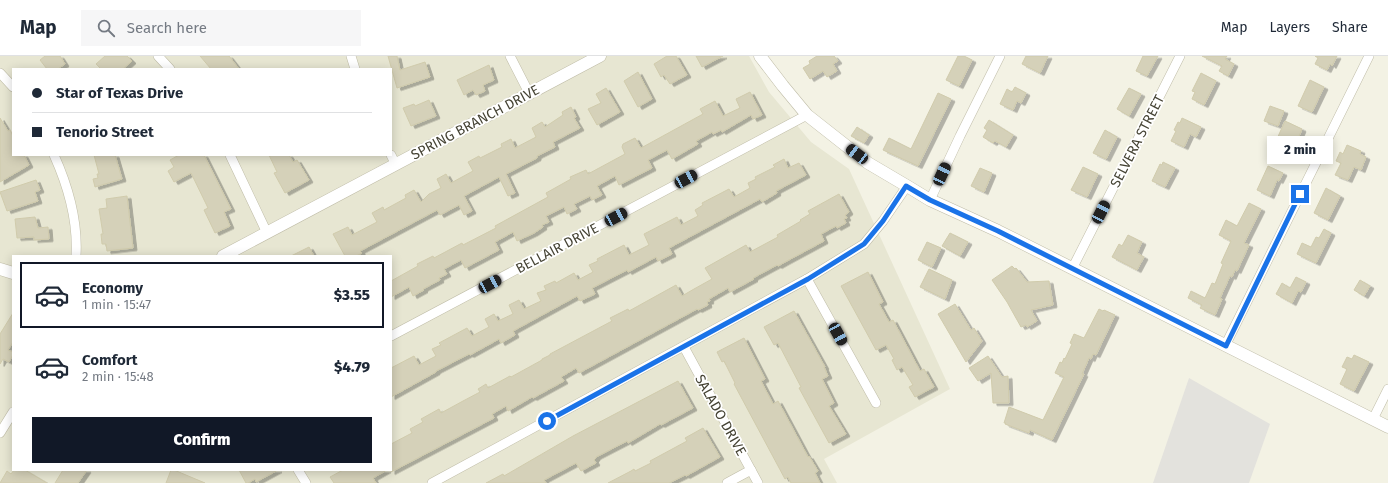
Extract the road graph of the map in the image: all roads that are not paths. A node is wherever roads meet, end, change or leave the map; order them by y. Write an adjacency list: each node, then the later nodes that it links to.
1 (158, 56): 9 (street)
2 (351, 56): 10 (street)
3 (510, 56): 13 (street)
4 (600, 56): 13 (street, SPRING BRANCH DRIVE)
5 (760, 56): 14 (street)
6 (1000, 56): 19 (street)
7 (1180, 56): 24 (street, SELVERA STREET)
8 (1369, 56): 28 (street)
9 (169, 68)
10 (355, 68)
11 (0, 73): 12 (street)
12 (12, 86)
13 (529, 93): 17 (street, SPRING BRANCH DRIVE)
14 (807, 115): 18 (street); 27 (street, BELLAIR DRIVE)
15 (54, 156): 21 (street)
16 (230, 156): 20 (street)
17 (393, 160): 20 (street, SPRING BRANCH DRIVE)
18 (906, 186): 19 (street); 26 (street)
19 (930, 200): 24 (street)
20 (267, 233): 22 (street, SPRING BRANCH DRIVE)
21 (76, 255)
22 (225, 255)
23 (0, 269): 25 (street)
24 (1072, 269): 28 (street)
25 (12, 273)
26 (808, 279): 29 (street); 31 (street)
27 (392, 335)
28 (1226, 346): 33 (street)
29 (684, 347): 36 (street, SALADO DRIVE); 38 (street)
30 (1388, 389): 33 (street)
31 (876, 403)
32 (12, 414): 35 (street)
33 (1373, 419): 34 (street)
34 (1388, 427)
35 (0, 433)
36 (751, 470): 40 (street); 41 (street, SALADO DRIVE)
37 (299, 471): 39 (street)
38 (436, 482)
39 (306, 483)
40 (727, 483)
41 (758, 483)

